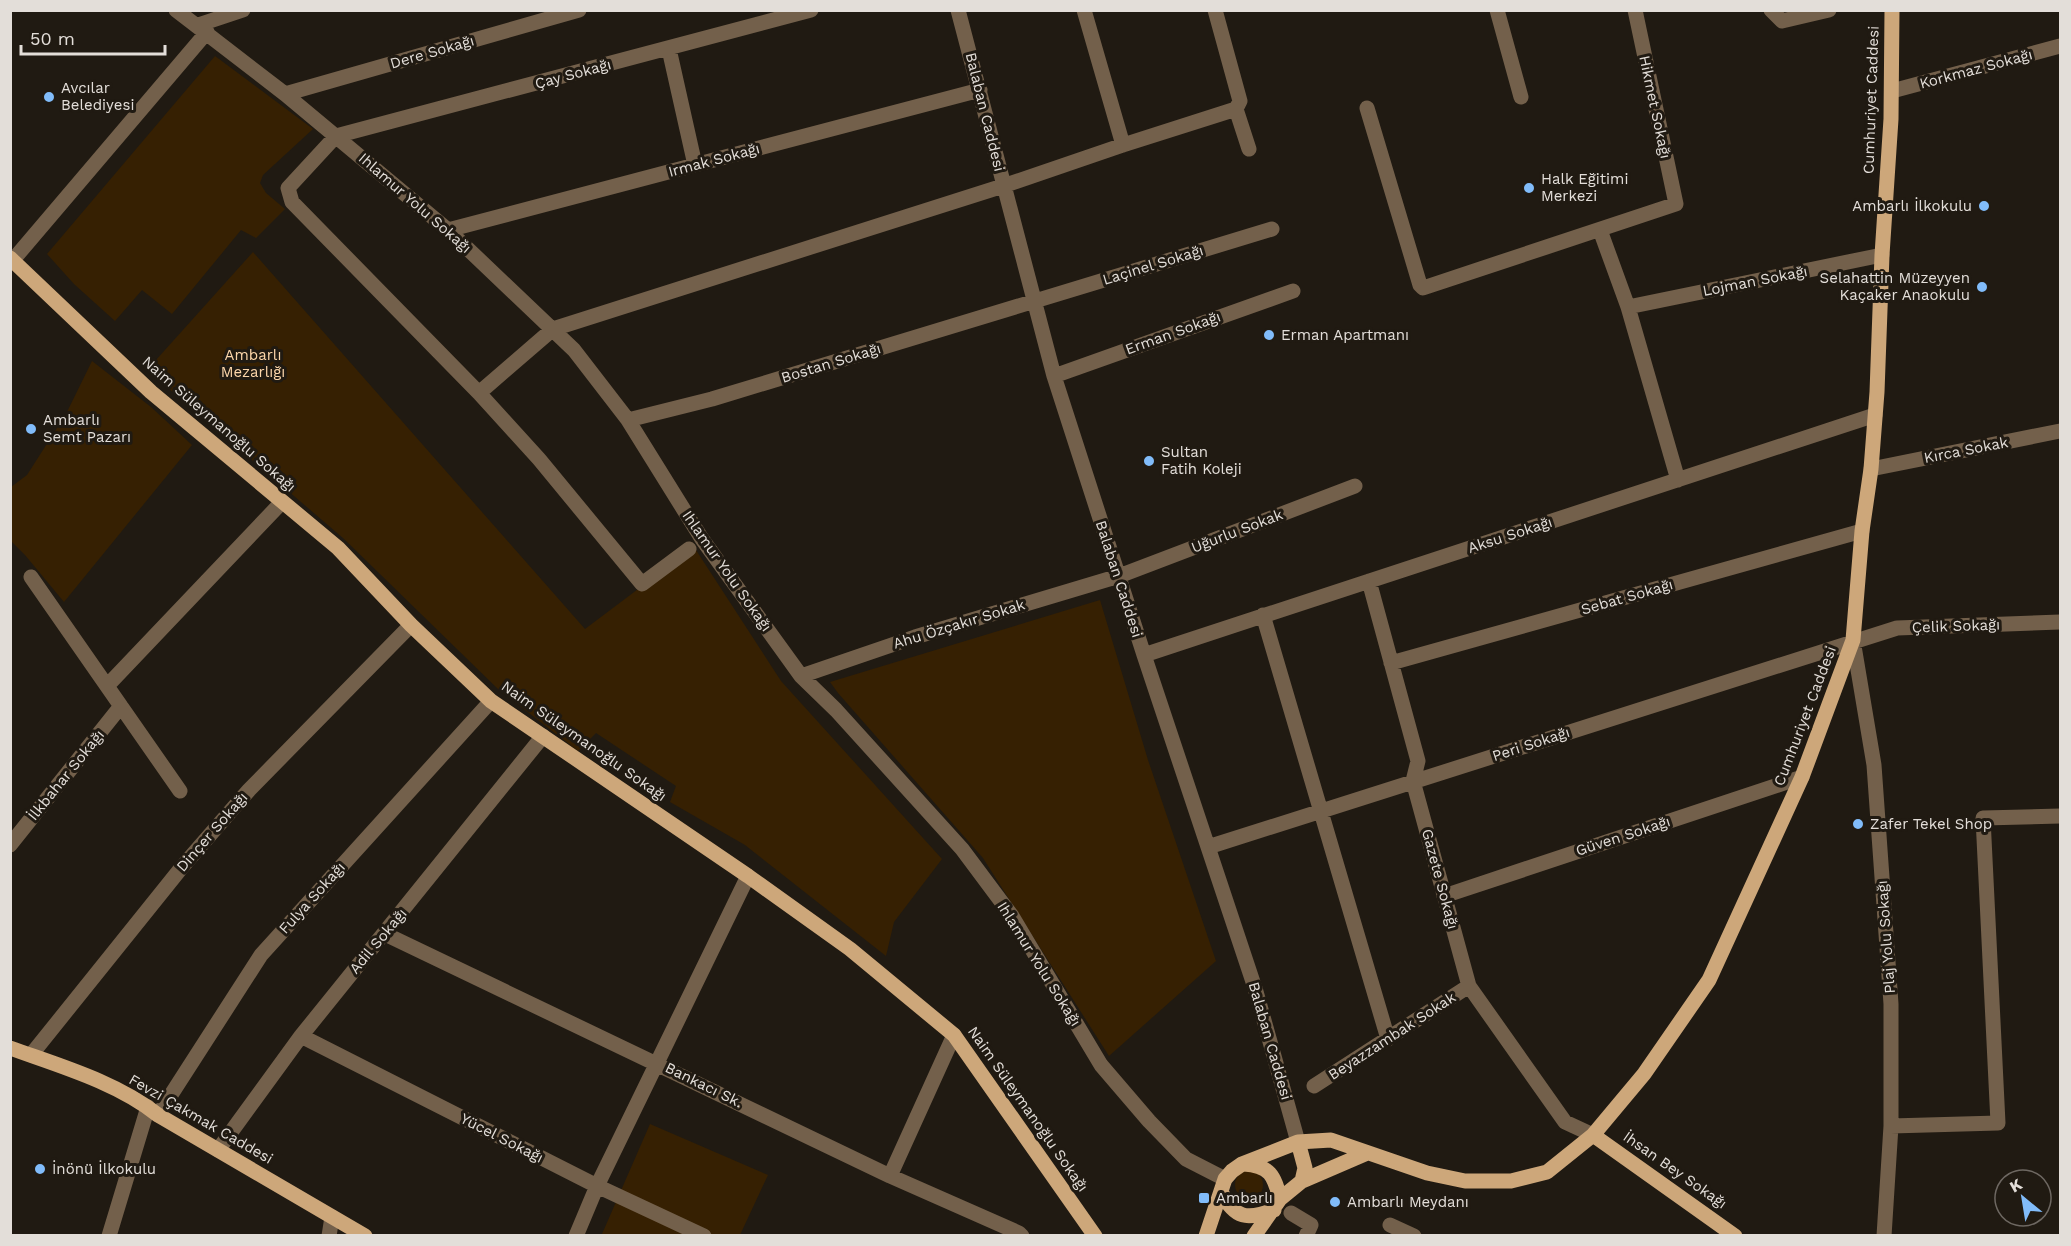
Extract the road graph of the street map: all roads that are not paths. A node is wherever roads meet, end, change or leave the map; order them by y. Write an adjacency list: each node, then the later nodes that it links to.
1 (176, 10): 13 (street, Ihlamur Yolu Sokağı)
2 (243, 10): 13 (street)
3 (579, 10): 18 (street, Dere Sokağı)
4 (811, 10): 15 (street, Çay Sokağı)
5 (958, 10): 16 (street, Balaban Caddesi)
6 (1084, 10): 23 (street)
7 (1215, 10): 21 (street)
8 (1497, 10): 19 (street)
9 (1635, 10): 29 (street, Hikmet Sokağı)
10 (1771, 10): 11 (street)
11 (1829, 10)
12 (1892, 10): 17 (main road, Cumhuriyet Caddesi)
13 (202, 29): 18 (street, Ihlamur Yolu Sokağı); 31 (street)
14 (2061, 46): 17 (street, Korkmaz Sokağı)
15 (669, 49): 22 (street, Çay Sokağı); 25 (street)
16 (980, 90): 25 (street, Irmak Sokağı); 26 (street, Balaban Caddesi)
17 (1892, 91): 30 (main road, Cumhuriyet Caddesi)
18 (285, 93): 22 (street, Ihlamur Yolu Sokağı)
19 (1521, 98)
20 (1367, 108): 29 (street)
21 (1236, 110): 23 (street); 24 (street)
22 (336, 136): 28 (street, Ihlamur Yolu Sokağı); 37 (street)
23 (1123, 145): 26 (street)
24 (1249, 149)
25 (695, 165): 28 (street, Irmak Sokağı)
26 (1003, 186): 33 (street, Balaban Caddesi); 35 (street)
27 (1272, 229): 33 (street, Laçinel Sokağı)
28 (447, 230): 35 (street, Ihlamur Yolu Sokağı)
29 (1600, 230): 34 (street)
30 (1882, 255): 34 (street, Lojman Sokağı); 38 (main road, Cumhuriyet Caddesi)
31 (12, 259): 44 (main road, Naim Süleymanoğlu Sokağı)
32 (1293, 291): 36 (street, Erman Sokağı)
33 (1033, 302): 36 (street, Balaban Caddesi); 39 (street, Bostan Sokağı)
34 (1628, 306): 42 (street)
35 (553, 329): 37 (street); 39 (street, Ihlamur Yolu Sokağı)
36 (1054, 376): 47 (street, Balaban Caddesi)
37 (479, 393): 46 (street)
38 (1875, 415): 41 (main road, Cumhuriyet Caddesi); 42 (street, Aksu Sokağı)
39 (628, 420): 56 (street, Ihlamur Yolu Sokağı)
40 (2061, 431): 41 (street, Kırca Sokak)
41 (1871, 469): 45 (main road, Cumhuriyet Caddesi)
42 (1678, 480): 49 (street, Aksu Sokağı)
43 (1355, 486): 47 (street, Uğurlu Sokak)
44 (282, 502): 52 (main road, Naim Süleymanoğlu Sokağı); 57 (street)
45 (1862, 531): 53 (main road, Cumhuriyet Caddesi); 55 (street, Sebat Sokağı)
46 (688, 549)
47 (1119, 576): 54 (street, Balaban Caddesi); 56 (street, Ahu Özçakır Sokak)
48 (31, 577): 57 (street)
49 (1369, 581): 50 (street, Aksu Sokağı); 55 (street, Gazete Sokağı)
50 (1263, 615): 54 (street, Aksu Sokağı); 64 (street)
51 (2061, 622): 53 (street, Çelik Sokağı)
52 (411, 625): 58 (main road, Naim Süleymanoğlu Sokağı); 76 (street, Dinçer Sokağı)
53 (1853, 640): 61 (main road, Cumhuriyet Caddesi); 62 (street, Peri Sokağı); 80 (street, Plaj Yolu Sokağı)
54 (1144, 655): 67 (street, Balaban Caddesi)
55 (1391, 663): 62 (street, Gazete Sokağı)
56 (801, 676): 88 (street, Ihlamur Yolu Sokağı)
57 (107, 686): 59 (street)
58 (491, 700): 60 (main road, Naim Süleymanoğlu Sokağı); 79 (street, Fulya Sokağı)
59 (121, 706): 63 (street); 66 (street, İlkbahar Sokağı)
60 (543, 736): 68 (main road, Naim Süleymanoğlu Sokağı); 70 (street, Adil Sokağı)
61 (1802, 777): 69 (street, Güven Sokağı); 81 (main road, Cumhuriyet Caddesi)
62 (1413, 782): 64 (street, Peri Sokağı); 69 (street, Gazete Sokağı)
63 (180, 791)
64 (1321, 811): 67 (street, Peri Sokağı); 74 (street)
65 (2061, 816): 80 (street)
66 (10, 844)
67 (1208, 847): 82 (street, Balaban Caddesi)
68 (748, 876): 72 (main road, Naim Süleymanoğlu Sokağı); 77 (street)
69 (1444, 896): 71 (street, Gazete Sokağı)
70 (385, 934): 73 (street, Adil Sokağı); 77 (street, Bankacı Sk.)
71 (1469, 986): 74 (street, Beyazzambak Sokak); 81 (street, Gazete Sokağı)
72 (954, 1035): 86 (street); 100 (main road, Naim Süleymanoğlu Sokağı)
73 (301, 1036): 83 (street, Adil Sokağı); 89 (street, Yücel Sokağı)
74 (1388, 1039): 78 (street, Beyazzambak Sokak)
75 (10, 1048): 76 (main road, Fevzi Çakmak Caddesi)
76 (31, 1055): 79 (main road, Fevzi Çakmak Caddesi)
77 (658, 1063): 86 (street, Bankacı Sk.); 89 (street)
78 (1314, 1086)
79 (153, 1111): 83 (main road, Fevzi Çakmak Caddesi); 94 (street, Fulya Sokağı)
80 (1891, 1125): 106 (street, Plaj Yolu Sokağı)
81 (1593, 1135): 84 (main road, Cumhuriyet Caddesi); 105 (main road, İhsan Bey Sokağı)
82 (1298, 1142): 84 (main road); 85 (main road); 87 (main road)
83 (218, 1150): 92 (main road, Fevzi Çakmak Caddesi)
84 (1366, 1153): 87 (main road)
85 (1242, 1164): 88 (main road); 90 (main road)
86 (891, 1176): 99 (street, Bankacı Sk.)
87 (1302, 1181): 90 (main road)
88 (1223, 1185): 90 (main road); 101 (main road)
89 (597, 1186): 97 (street); 98 (street, Yücel Sokağı)
90 (1277, 1204): 102 (main road)
91 (1292, 1213): 103 (street)
92 (332, 1217): 95 (street); 96 (main road, Fevzi Çakmak Caddesi)
93 (1390, 1225): 104 (street)
94 (109, 1236)
95 (329, 1236)
96 (365, 1236)
97 (576, 1236)
98 (705, 1236)
99 (1022, 1236)
100 (1095, 1236)
101 (1206, 1236)
102 (1254, 1236)
103 (1306, 1236)
104 (1414, 1236)
105 (1735, 1236)
106 (1884, 1236)

